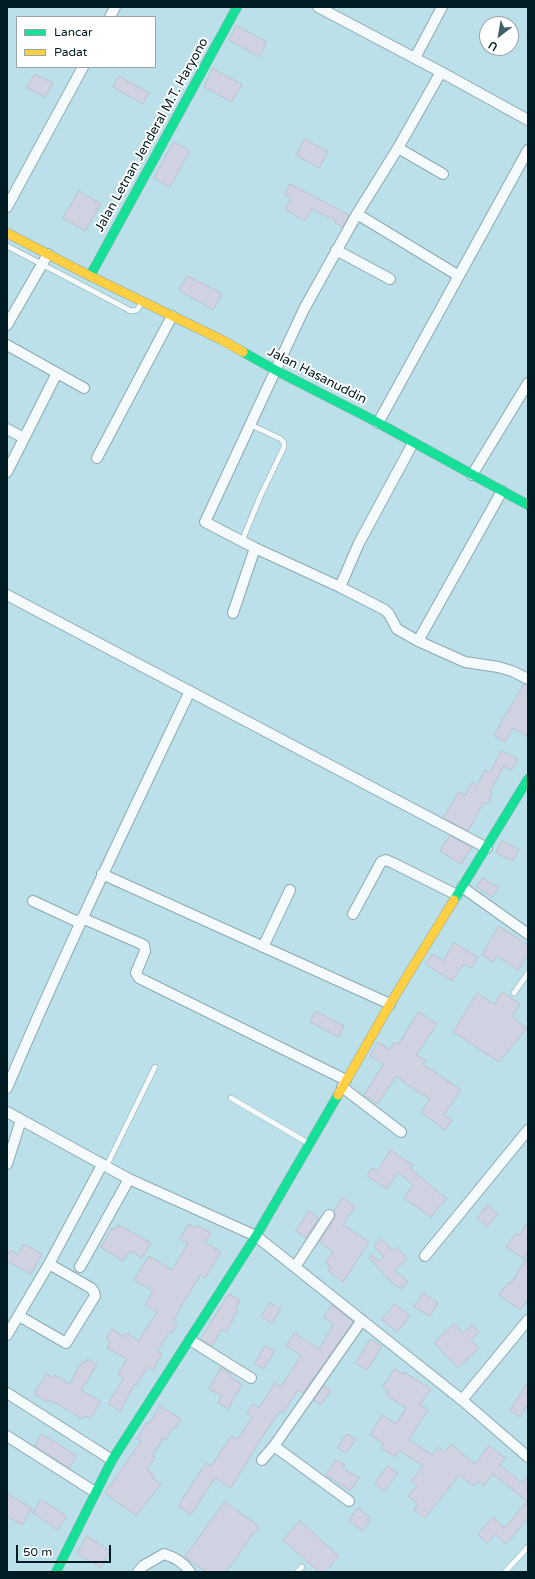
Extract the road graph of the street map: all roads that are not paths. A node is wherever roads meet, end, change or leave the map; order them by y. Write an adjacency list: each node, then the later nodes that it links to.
1 (115, 7): 5 (street)
2 (237, 7): 20 (street, Jalan Letnan Jenderal M.T. Haryono)
3 (318, 7): 6 (street)
4 (442, 7): 6 (street)
5 (110, 16)
6 (415, 58): 8 (street)
7 (82, 68): 13 (street)
8 (441, 72): 9 (street); 10 (street)
9 (528, 120)
10 (398, 148): 12 (street); 14 (street)
11 (528, 150): 21 (street)
12 (443, 174)
13 (7, 207)
14 (357, 214): 17 (street); 21 (street)
15 (7, 233): 18 (street, Jalan Hasanuddin)
16 (7, 246): 19 (lane)
17 (336, 250): 22 (street); 27 (street)
18 (48, 254): 19 (street); 20 (street, Jalan Hasanuddin)
19 (42, 264): 23 (lane); 25 (street)
20 (90, 276): 23 (street, Jalan Hasanuddin)
21 (458, 276): 31 (street)
22 (390, 279)
23 (143, 302): 24 (street, Jalan Hasanuddin)
24 (172, 316): 27 (street, Jalan Hasanuddin); 36 (street)
25 (7, 325)
26 (7, 345): 28 (street)
27 (277, 371): 31 (street, Jalan Hasanuddin); 32 (street)
28 (57, 373): 30 (street); 34 (street)
29 (528, 383): 38 (street)
30 (84, 388)
31 (378, 423): 35 (street, Jalan Hasanuddin)
32 (251, 425): 41 (lane); 41 (street)
33 (7, 429): 34 (street)
34 (24, 438): 37 (street)
35 (413, 443): 38 (street, Jalan Hasanuddin); 43 (street)
36 (97, 458)
37 (7, 472)
38 (472, 475): 39 (street, Jalan Hasanuddin)
39 (502, 491): 40 (street, Jalan Hasanuddin); 46 (street)
40 (528, 505)
41 (242, 540): 42 (street)
42 (255, 548): 43 (street); 45 (street)
43 (340, 587): 46 (street)
44 (7, 595): 48 (street)
45 (233, 614)
46 (418, 641): 47 (street)
47 (528, 679)
48 (190, 692): 50 (street); 51 (street)
49 (528, 779): 50 (street)
50 (487, 848): 53 (street)
51 (102, 874): 56 (street); 58 (street)
52 (290, 890): 58 (street)
53 (460, 891): 55 (street); 57 (street); 61 (street)
54 (33, 901): 56 (street)
55 (353, 914)
56 (81, 920): 63 (street); 64 (street)
57 (528, 934)
58 (263, 947): 61 (street)
59 (528, 973): 60 (lane)
60 (514, 993)
61 (390, 1004): 63 (street)
62 (155, 1067): 72 (lane)
63 (344, 1083): 69 (street); 70 (street)
64 (7, 1088)
65 (231, 1098): 70 (lane)
66 (7, 1112): 67 (street)
67 (21, 1120): 71 (street); 72 (street)
68 (528, 1130): 76 (street)
69 (400, 1132)
70 (309, 1144): 75 (street)
71 (7, 1164)
72 (104, 1166): 73 (street); 77 (street)
73 (129, 1179): 75 (street); 78 (street)
74 (329, 1215): 79 (street)
75 (256, 1236): 79 (street); 84 (street)
76 (425, 1256)
77 (49, 1264): 80 (street); 80 (street)
78 (80, 1267)
79 (295, 1267): 81 (street)
80 (19, 1316): 83 (street)
81 (362, 1320): 87 (street); 89 (street)
82 (528, 1320): 87 (street)
83 (7, 1335)
84 (190, 1340): 85 (street); 91 (street)
85 (252, 1378)
86 (7, 1393): 91 (street)
87 (462, 1400): 90 (street)
88 (7, 1436): 93 (street)
89 (274, 1446): 92 (street); 94 (street)
90 (528, 1457)
91 (112, 1460): 93 (street)
92 (262, 1460)
93 (94, 1492): 97 (street)
94 (349, 1501)
95 (528, 1548): 101 (lane)
96 (302, 1566): 100 (lane)
97 (56, 1572)
98 (138, 1572): 99 (street)
99 (190, 1572)
100 (297, 1572)
101 (505, 1572)

